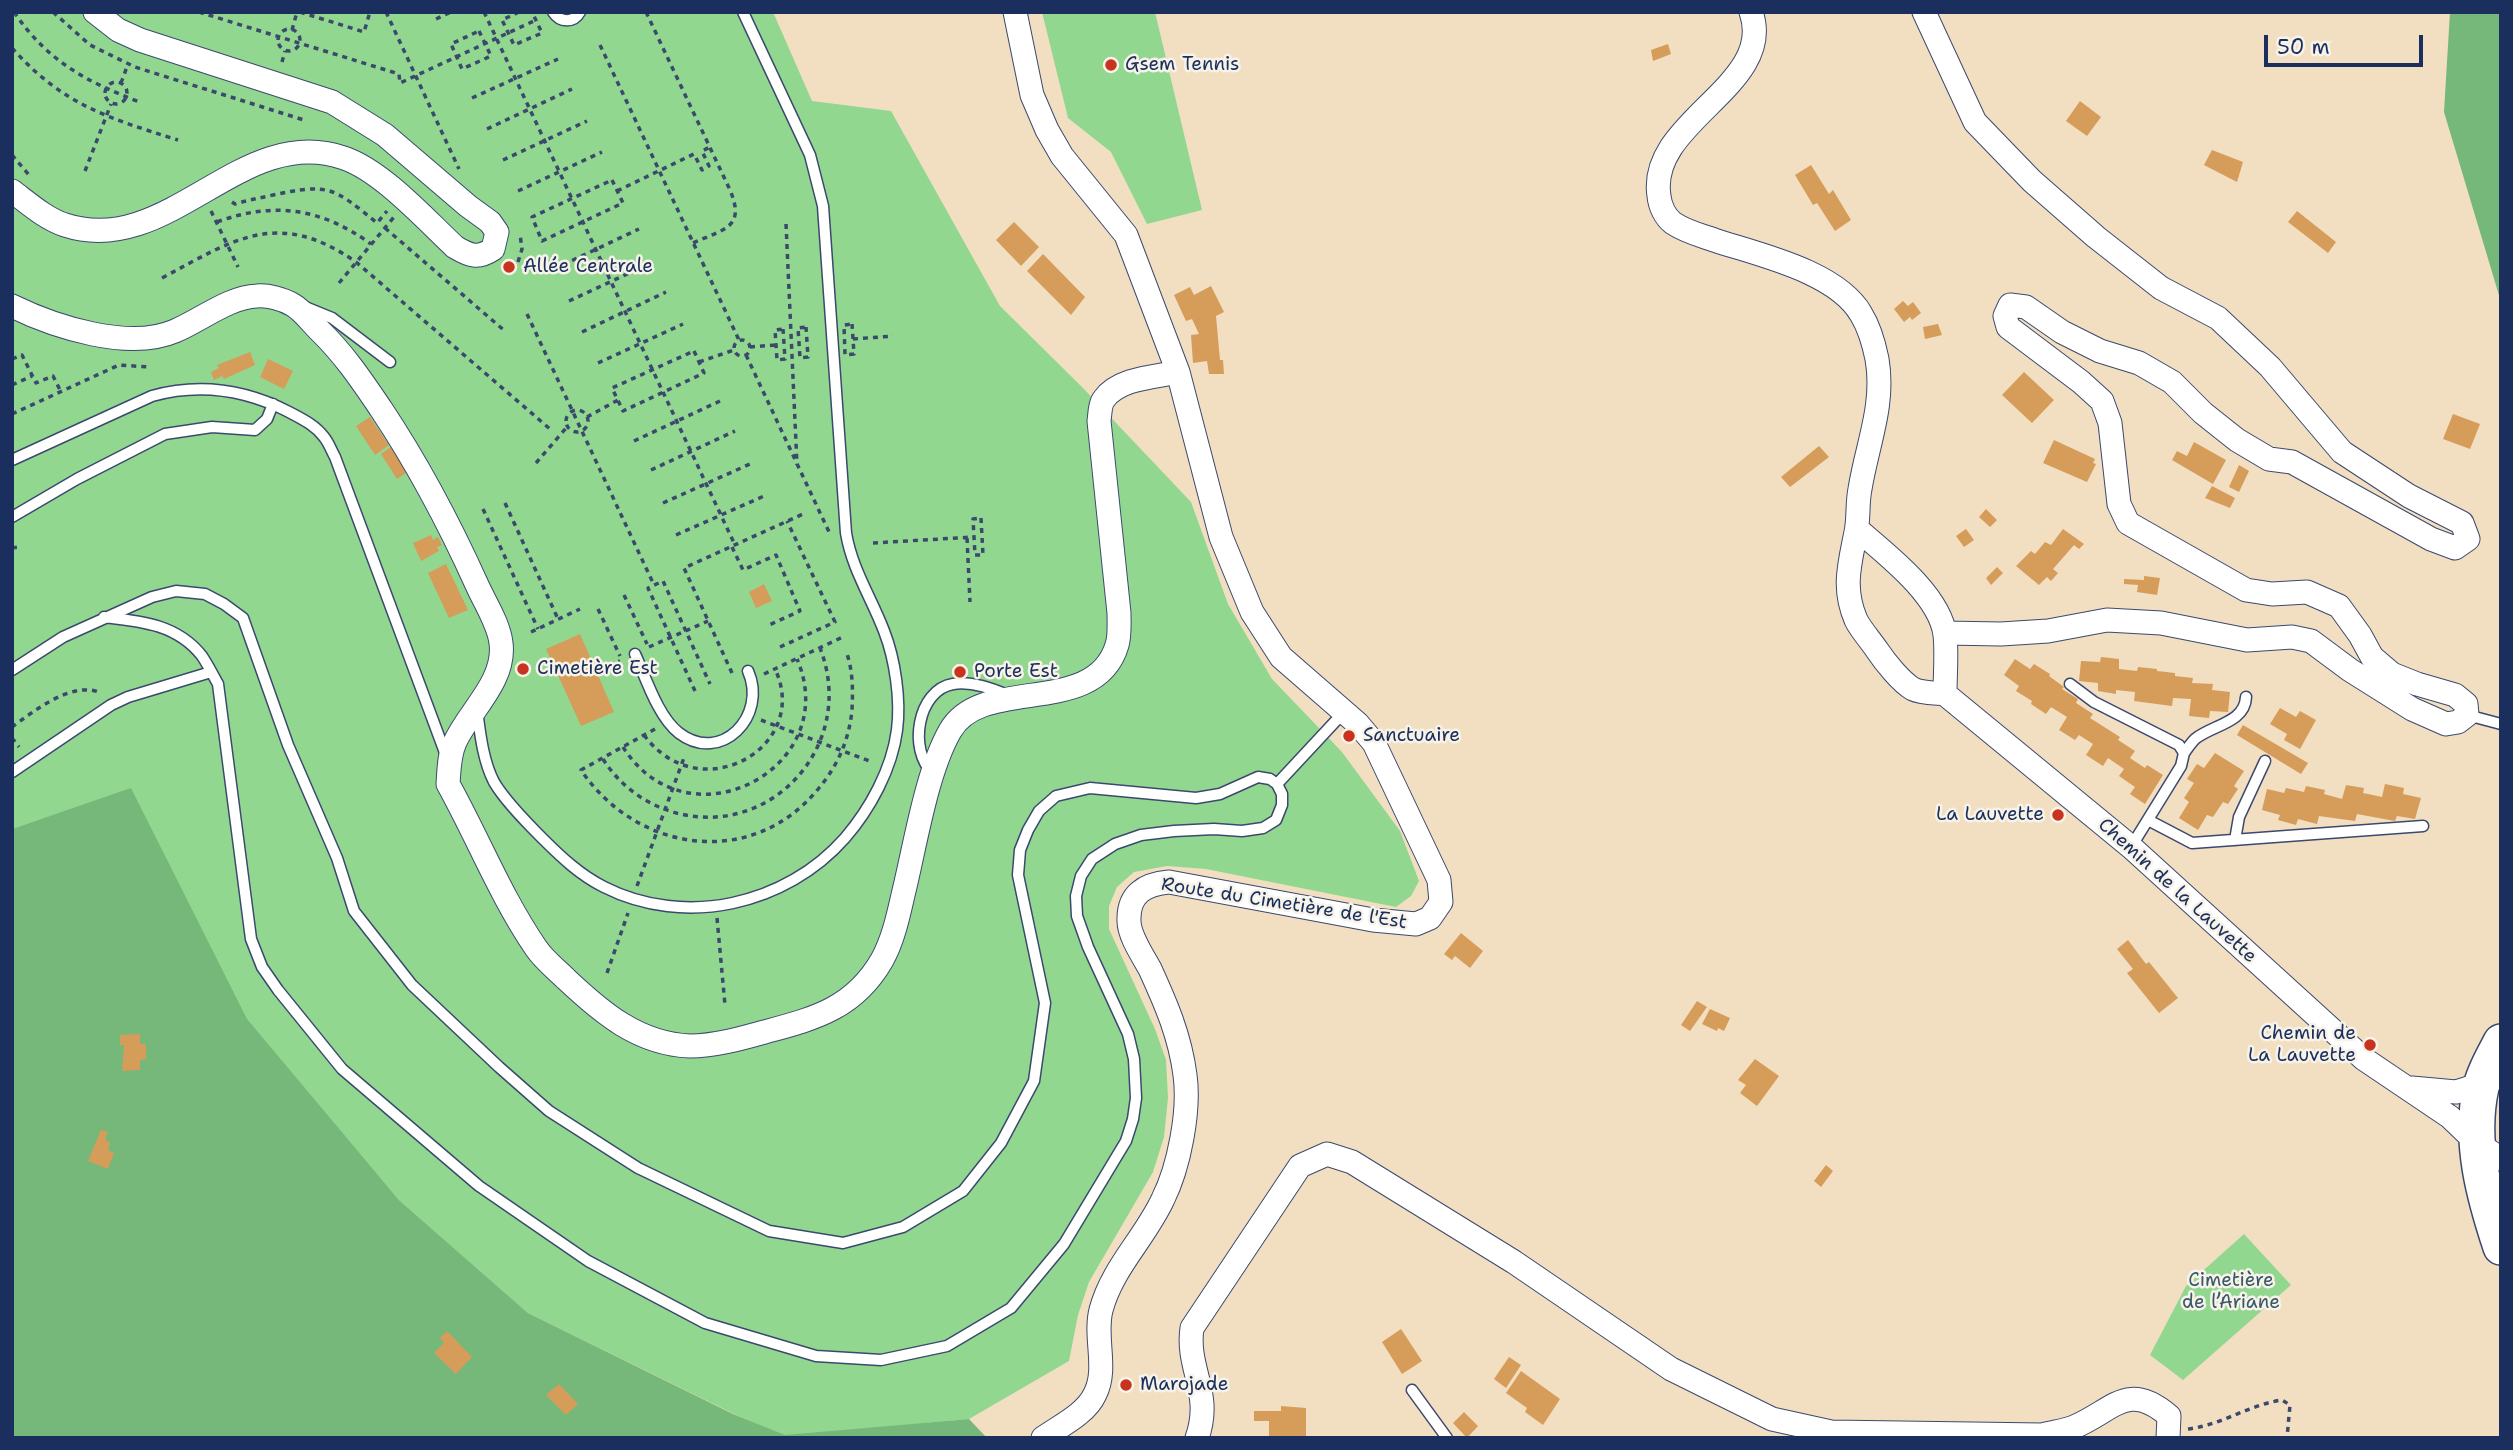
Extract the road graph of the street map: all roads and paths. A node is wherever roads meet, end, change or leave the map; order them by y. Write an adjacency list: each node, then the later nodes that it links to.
1 (14, 12): 34 (path)
2 (95, 12): 60 (street)
3 (199, 12): 22 (path)
4 (299, 12): 5 (path); 20 (path)
5 (370, 12)
6 (386, 12): 31 (path)
7 (451, 12): 18 (path)
8 (484, 12): 23 (path)
9 (519, 12): 21 (path)
10 (533, 12): 19 (path)
11 (553, 12): 12 (lane)
12 (580, 12)
13 (646, 12): 46 (path)
14 (743, 12): 145 (lane)
15 (1015, 12): 105 (street, Route du Cimetière de l'Est)
16 (1751, 12): 137 (street, Chemin de la Lauvette)
17 (1924, 12): 178 (street)
18 (436, 19)
19 (536, 20): 21 (path); 21 (path)
20 (292, 30): 22 (path); 24 (path)
21 (508, 33): 23 (path)
22 (278, 37): 24 (path); 24 (path)
23 (496, 38): 25 (path); 32 (path)
24 (299, 43): 31 (path)
25 (485, 43): 28 (path); 28 (path); 28 (path)
26 (600, 45): 51 (path)
27 (12, 48): 41 (path)
28 (457, 57): 31 (path)
29 (558, 59): 32 (path)
30 (128, 64): 33 (path)
31 (415, 76): 53 (path)
32 (515, 79): 37 (path); 40 (path)
33 (121, 83): 34 (path); 36 (path)
34 (106, 89): 36 (path); 39 (path)
35 (572, 89): 40 (path)
36 (127, 97): 38 (path); 39 (path)
37 (472, 98)
38 (142, 103)
39 (111, 104): 41 (path)
40 (529, 109): 43 (path); 45 (path)
41 (107, 116): 44 (path); 50 (path)
42 (587, 121): 45 (path)
43 (487, 129)
44 (178, 140)
45 (544, 141): 49 (path); 52 (path)
46 (710, 147): 51 (path); 68 (path)
47 (602, 152): 52 (path)
48 (12, 155): 54 (path)
49 (503, 160)
50 (85, 171)
51 (659, 171): 57 (path); 68 (path)
52 (559, 172): 56 (path); 59 (path)
53 (462, 174)
54 (36, 182)
55 (12, 191): 58 (street)
56 (518, 191)
57 (617, 191): 59 (path); 62 (path)
58 (205, 199): 60 (path); 60 (street); 61 (path)
59 (571, 199): 62 (path); 62 (path)
60 (398, 205): 64 (path)
61 (217, 222): 67 (path); 69 (path)
62 (582, 222): 70 (path)
63 (786, 224): 92 (path)
64 (385, 228): 69 (path); 86 (path)
65 (639, 229): 70 (path)
66 (519, 232): 72 (path)
67 (227, 243): 71 (path); 74 (path); 76 (path)
68 (694, 243): 90 (path)
69 (371, 244): 71 (path)
70 (595, 249): 75 (path); 77 (path)
71 (356, 262): 78 (path); 118 (path)
72 (518, 262)
73 (653, 262): 77 (path)
74 (238, 267)
75 (554, 269)
76 (162, 278)
77 (610, 282): 80 (path); 83 (path)
78 (339, 283)
79 (666, 292): 83 (path)
80 (569, 301)
81 (293, 305): 82 (street); 100 (lane); 176 (street)
82 (12, 306)
83 (625, 312): 87 (path); 91 (path)
84 (527, 314): 113 (path)
85 (682, 324): 91 (path)
86 (506, 331)
87 (582, 332)
88 (893, 336): 89 (path)
89 (853, 339)
90 (739, 340): 96 (path); 97 (path)
91 (640, 344): 102 (path); 104 (path)
92 (791, 344): 93 (path); 95 (path); 126 (path)
93 (799, 344): 93 (path)
94 (776, 345): 95 (path); 95 (path); 96 (path)
95 (784, 345)
96 (750, 347): 98 (path)
97 (734, 350): 98 (path); 101 (path)
98 (746, 355): 126 (path)
99 (12, 359): 106 (path)
100 (390, 362)
101 (699, 362): 104 (path); 109 (path)
102 (598, 363)
103 (149, 367): 108 (path)
104 (652, 370): 109 (path); 110 (path)
105 (1178, 372): 173 (street); 177 (street, Route du Cimetière de l'Est)
106 (32, 376): 107 (path); 108 (path)
107 (12, 385)
108 (61, 392): 114 (path)
109 (663, 393): 110 (path); 116 (path)
110 (618, 400): 115 (path)
111 (720, 401): 116 (path)
112 (273, 404): 123 (lane); 135 (lane); 191 (lane)
113 (573, 412): 115 (path); 117 (path); 119 (path)
114 (12, 414)
115 (587, 416): 119 (path)
116 (676, 421): 121 (path); 122 (path)
117 (567, 426): 119 (path); 124 (path)
118 (550, 429)
119 (582, 431): 146 (path)
120 (735, 431): 122 (path)
121 (634, 441)
122 (691, 452): 127 (path); 128 (path)
123 (12, 460)
124 (536, 463)
125 (750, 464): 128 (path)
126 (797, 465): 145 (path)
127 (651, 470)
128 (706, 484): 131 (path); 134 (path)
129 (764, 496): 134 (path)
130 (505, 503): 150 (path)
131 (663, 503)
132 (484, 509): 153 (path)
133 (803, 514): 136 (path)
134 (720, 515): 138 (path); 142 (path)
135 (12, 517)
136 (787, 521): 142 (path); 159 (path)
137 (1857, 529): 156 (street); 172 (street, Chemin de la Lauvette)
138 (676, 535)
139 (974, 537): 139 (path); 140 (path)
140 (967, 538): 141 (path); 147 (path)
141 (873, 542)
142 (733, 546): 151 (path); 152 (path)
143 (19, 547): 144 (path)
144 (12, 548)
145 (849, 551): 192 (lane)
146 (654, 585): 154 (path); 158 (path)
147 (970, 602)
148 (580, 609): 150 (path)
149 (104, 617): 165 (lane); 166 (lane); 195 (lane)
150 (558, 619): 153 (path)
151 (708, 621): 154 (path); 167 (path)
152 (769, 625)
153 (538, 629): 155 (path)
154 (685, 631): 158 (path); 169 (path)
155 (531, 632)
156 (1944, 633): 172 (street); 178 (street)
157 (845, 636): 160 (path)
158 (670, 638): 162 (path); 171 (path)
159 (780, 647)
160 (820, 648): 163 (path); 185 (path)
161 (846, 652): 187 (path)
162 (635, 654): 164 (path); 180 (lane)
163 (797, 659): 168 (path); 183 (path)
164 (609, 665)
165 (12, 670)
166 (211, 672): 175 (lane); 195 (lane)
167 (732, 673)
168 (750, 675): 179 (lane)
169 (710, 684)
170 (2070, 684): 188 (lane)
171 (695, 691)
172 (1945, 694): 202 (street, Chemin de la Lauvette)
173 (1013, 697): 194 (street); 194 (lane)
174 (2246, 697): 188 (lane)
175 (111, 705): 182 (path); 193 (lane)
176 (476, 708): 191 (street); 203 (lane)
177 (1344, 712): 195 (lane); 214 (street, Route du Cimetière de l'Est)
178 (2466, 715): 181 (lane)
179 (750, 716): 183 (path); 184 (lane)
180 (667, 722): 184 (lane); 186 (path)
181 (2501, 724)
182 (12, 727)
183 (797, 734): 185 (path); 196 (path)
184 (690, 739): 196 (path)
185 (819, 742): 187 (path); 197 (path)
186 (623, 747): 189 (path); 196 (path)
187 (843, 751): 192 (path); 200 (path)
188 (2184, 753): 198 (lane)
189 (602, 758): 197 (path); 200 (path)
190 (2265, 761): 201 (lane)
191 (449, 763): 194 (street)
192 (887, 767): 204 (lane)
193 (12, 772)
194 (933, 774)
195 (1277, 784)
196 (673, 788): 197 (path)
197 (665, 809): 200 (path)
198 (2148, 820): 201 (lane); 202 (lane)
199 (2423, 826): 201 (lane)
200 (657, 832): 203 (path)
201 (2235, 840)
202 (2131, 847): 209 (street, Chemin de la Lauvette)
203 (633, 898): 204 (lane); 205 (path)
204 (716, 906): 206 (path)
205 (607, 974)
206 (725, 1005)
207 (2501, 1042): 208 (main road)
208 (2491, 1081): 209 (street, Chemin de la Lauvette); 210 (main road)
209 (2409, 1088): 210 (street, Chemin de la Lauvette)
210 (2489, 1150): 211 (main road)
211 (2501, 1247)
212 (1412, 1390): 216 (lane)
213 (2168, 1435): 215 (street); 217 (path)
214 (1042, 1438)
215 (1197, 1438)
216 (1447, 1438)
217 (2287, 1438)

